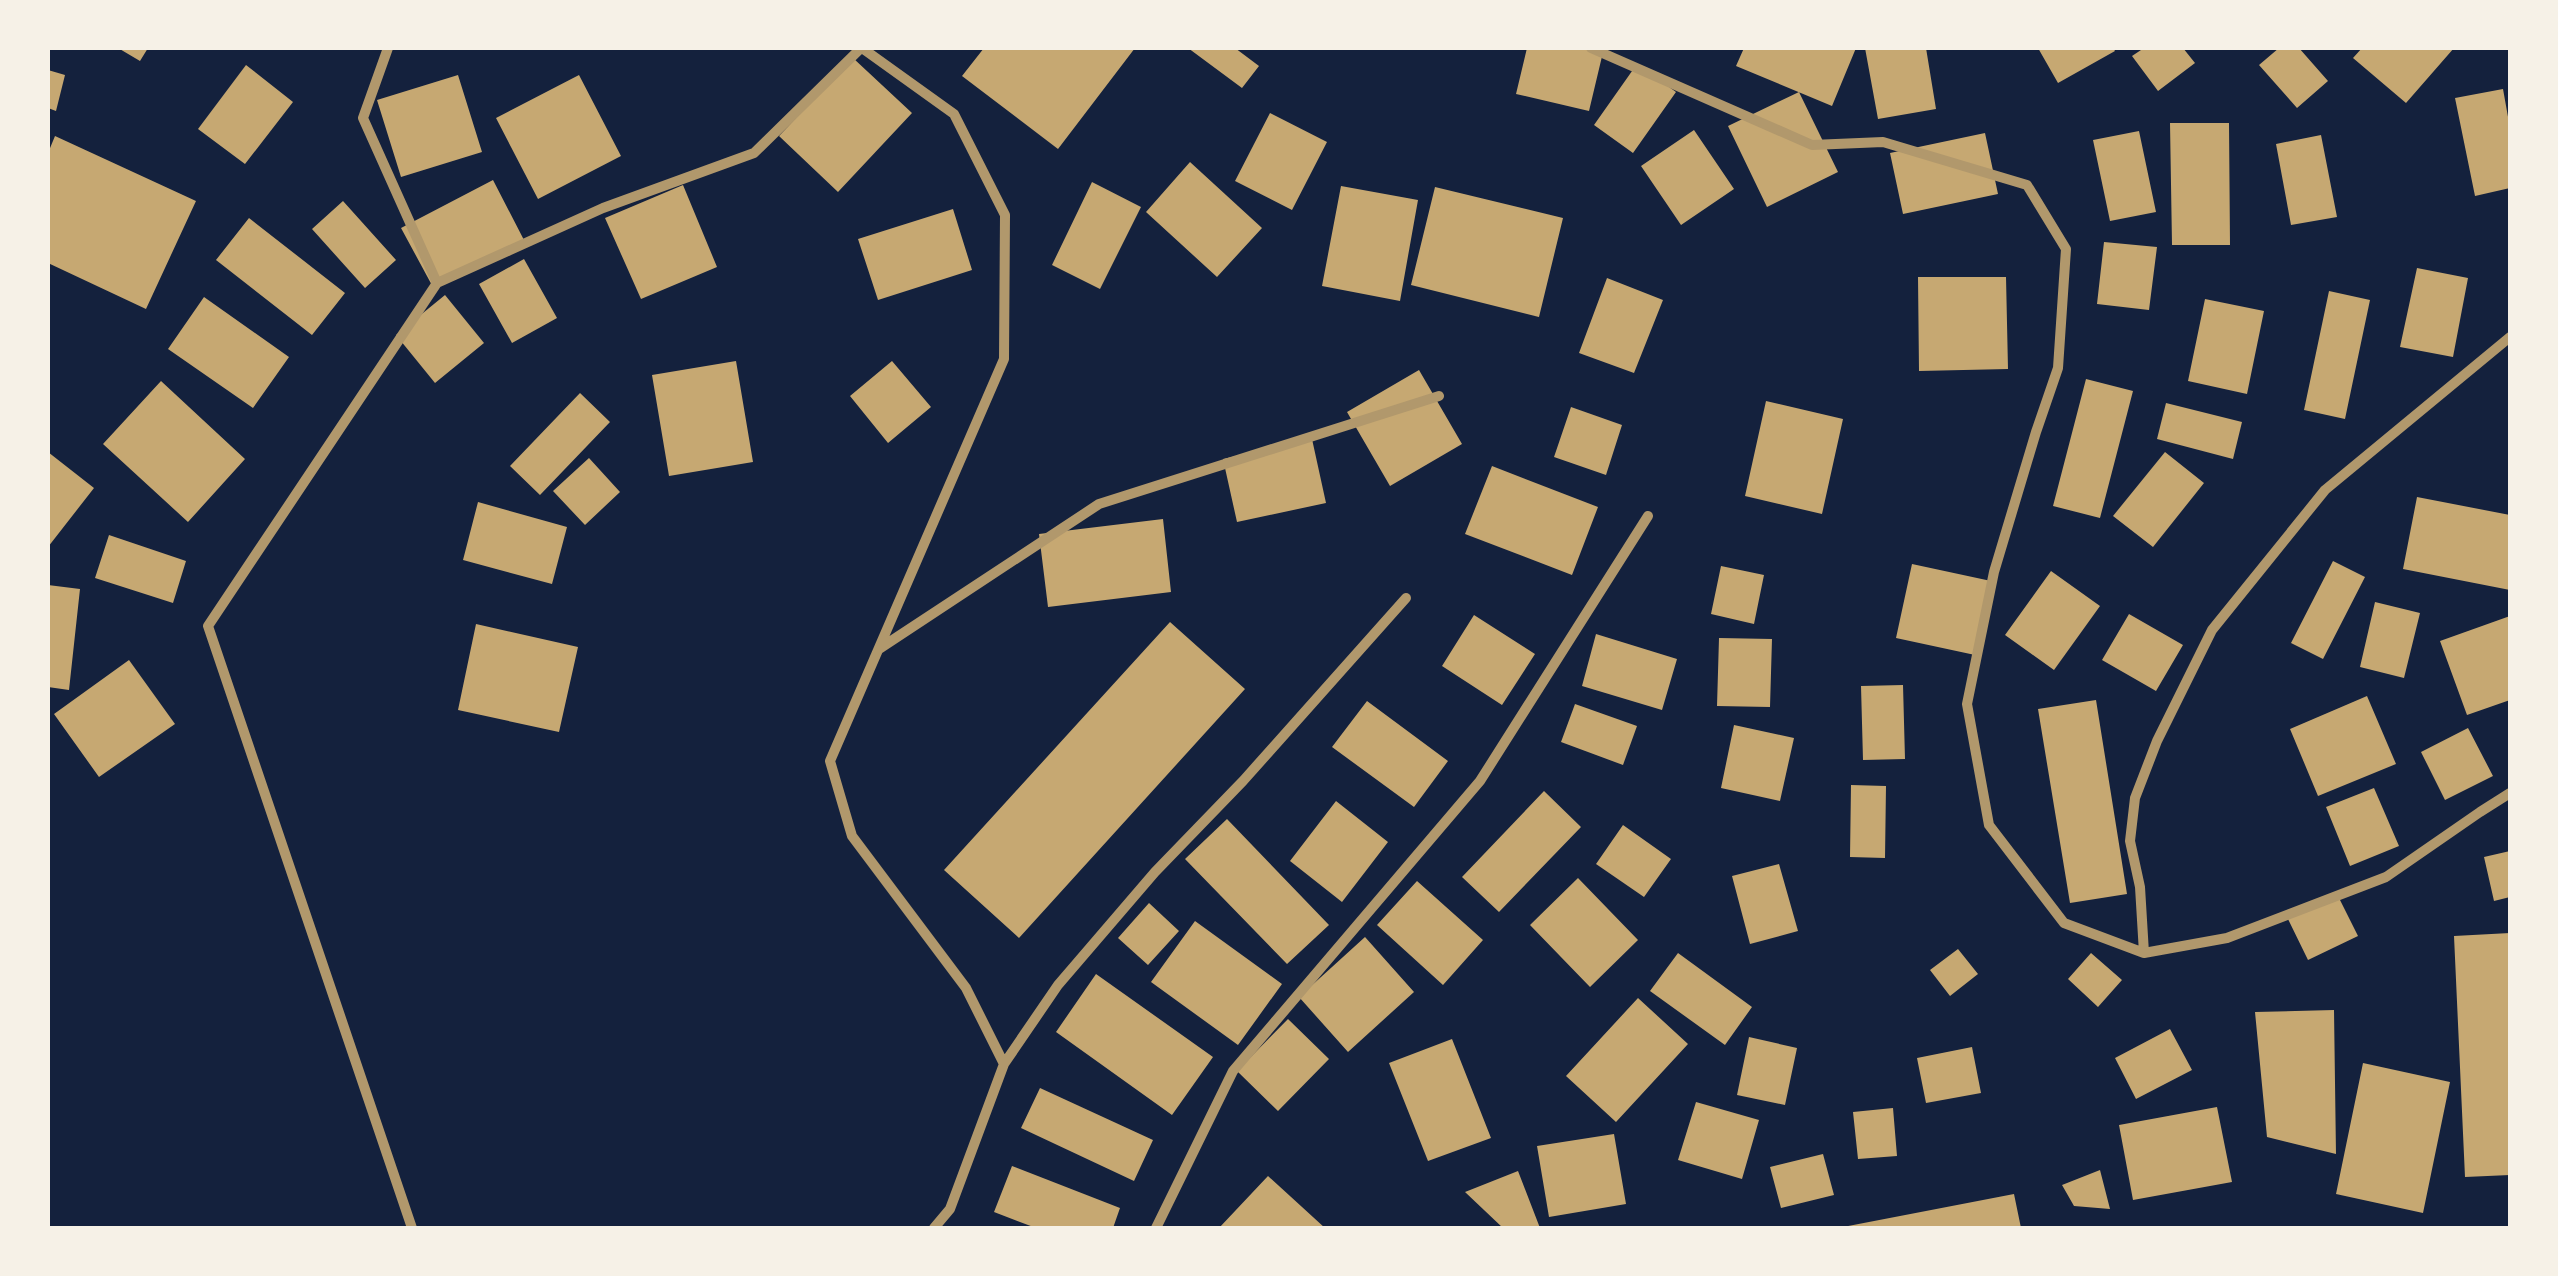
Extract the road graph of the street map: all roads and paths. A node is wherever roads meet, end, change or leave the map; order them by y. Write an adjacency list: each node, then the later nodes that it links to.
1 (388, 48): 4 (street)
2 (862, 48): 4 (street); 9 (street)
3 (1591, 48): 11 (street)
4 (438, 283): 13 (street)
5 (2510, 337): 11 (street)
6 (1440, 396): 9 (street)
7 (1648, 516): 15 (street)
8 (1406, 598): 12 (street)
9 (878, 650): 12 (street)
10 (2510, 794): 11 (street)
11 (2144, 952)
12 (1004, 1064): 14 (street)
13 (412, 1228)
14 (934, 1228)
15 (1156, 1228)

